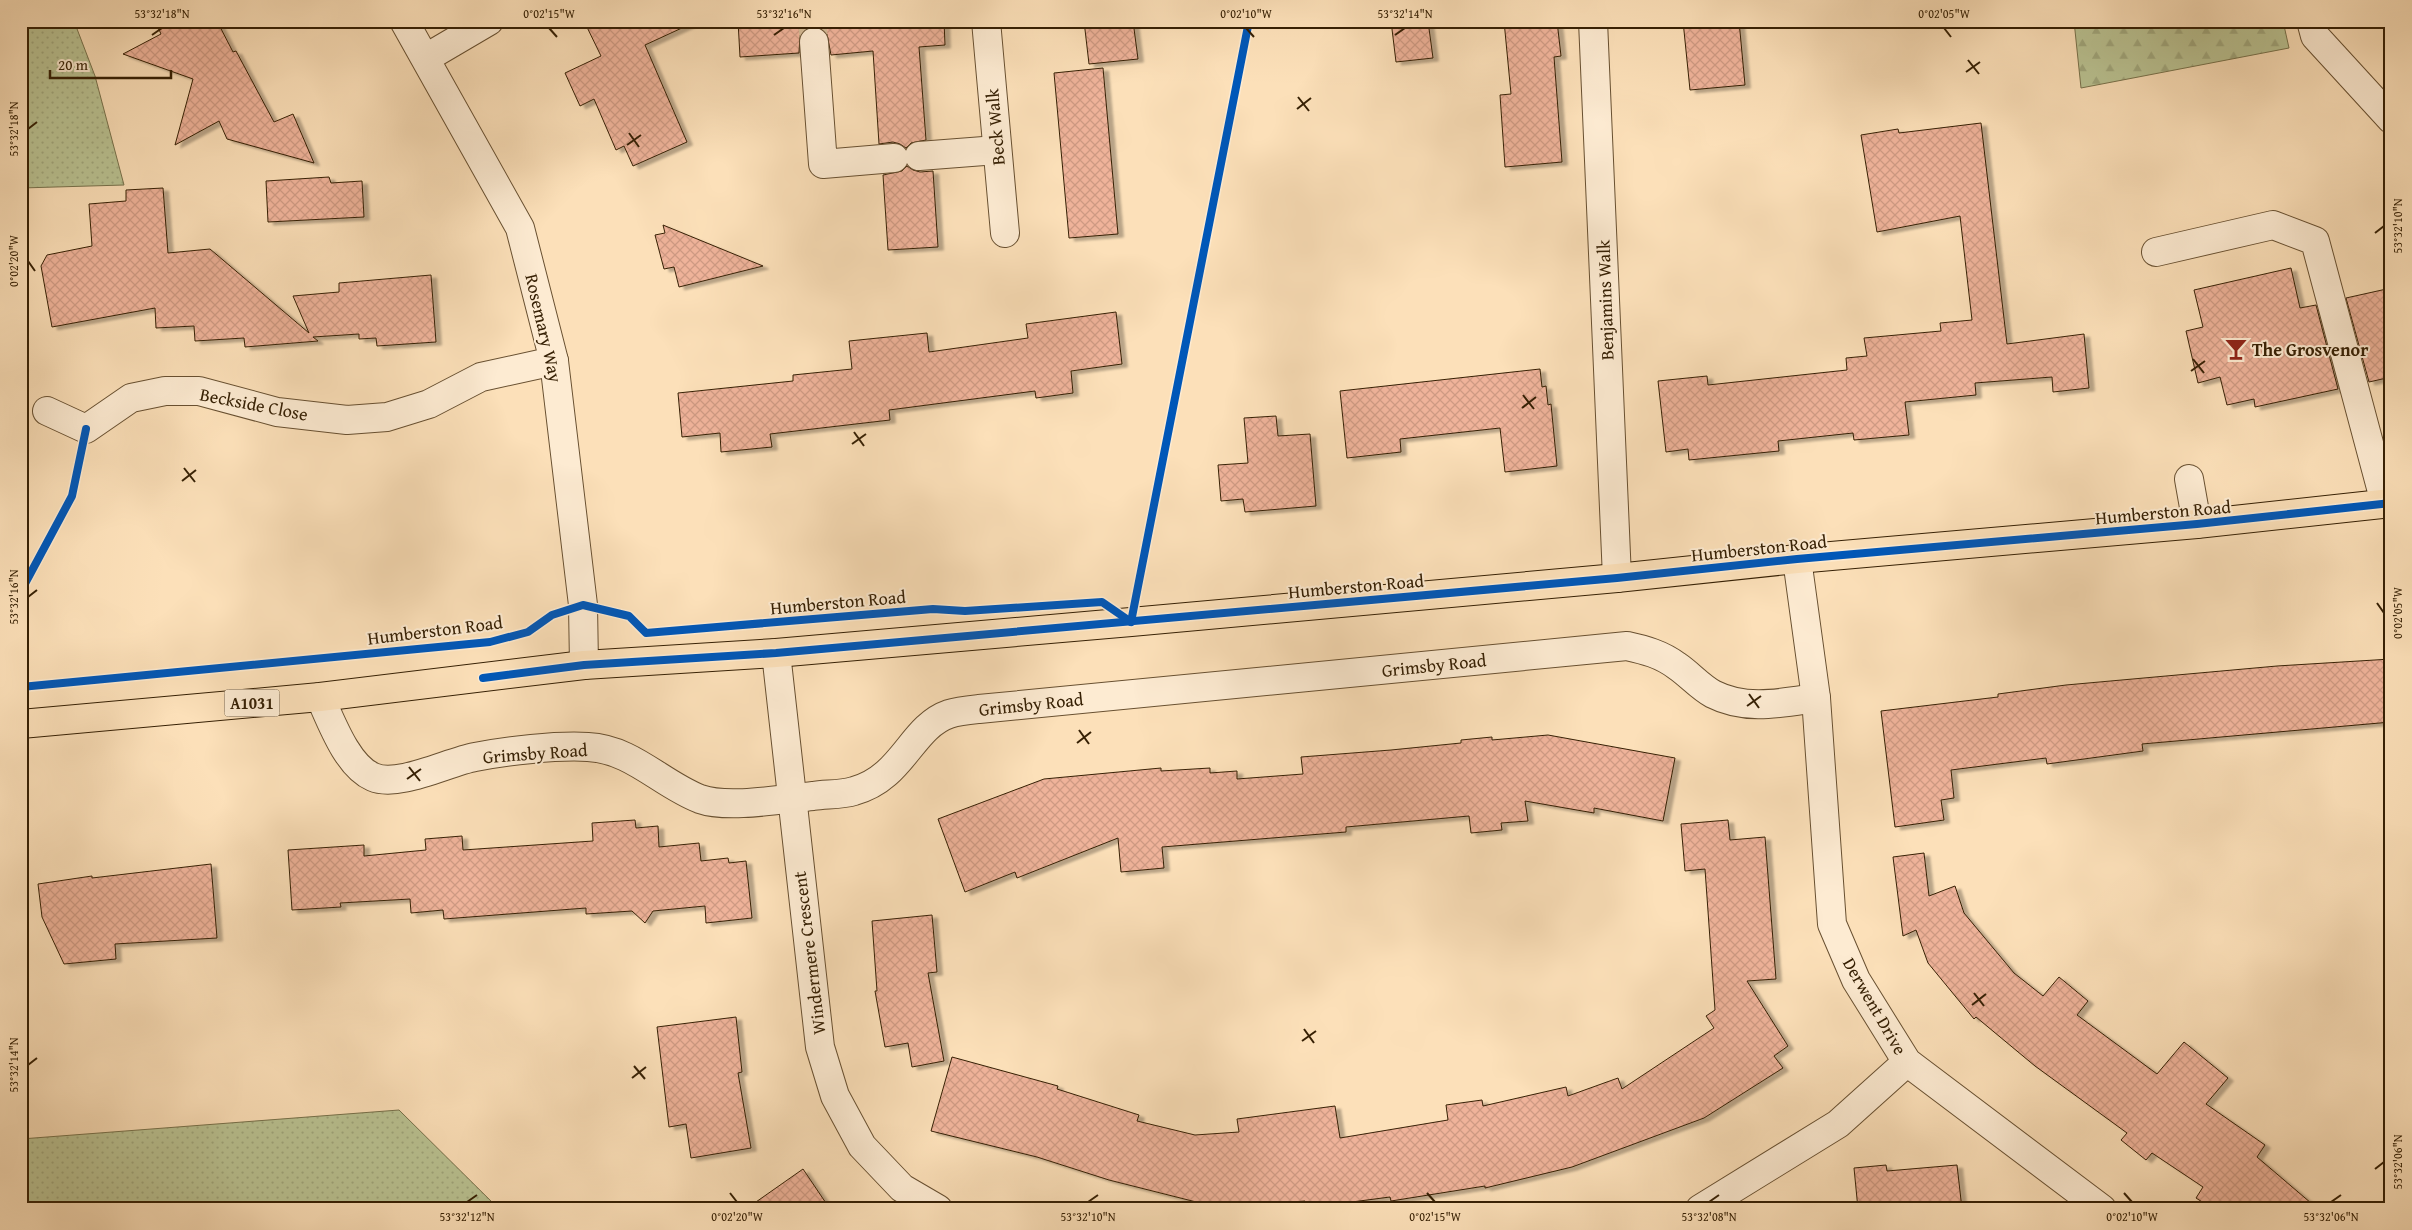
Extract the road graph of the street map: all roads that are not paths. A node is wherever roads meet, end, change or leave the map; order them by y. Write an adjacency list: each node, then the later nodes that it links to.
1 (404, 21): 7 (street, Rosemary Way)
2 (489, 21): 7 (street)
3 (986, 21): 9 (street, Beck Walk)
4 (1593, 21): 18 (street, Benjamins Walk)
5 (2311, 21): 8 (street)
6 (814, 42): 9 (street)
7 (426, 58): 12 (street, Rosemary Way)
8 (2391, 119)
9 (998, 150): 10 (street, Beck Walk)
10 (1005, 233)
11 (2156, 252): 15 (street)
12 (554, 361): 13 (street, Beckside Close); 20 (street, Rosemary Way)
13 (47, 412)
14 (2189, 479): 16 (street)
15 (2388, 503): 16 (main road, Humberston Road / A1031)
16 (2198, 524): 17 (main road, Humberston Road / A1031)
17 (1797, 559): 18 (main road, Humberston Road / A1031); 22 (street, Derwent Drive)
18 (1618, 578): 19 (main road, Humberston Road / A1031)
19 (776, 653): 20 (main road, Humberston Road / A1031); 24 (street, Windermere Crescent)
20 (584, 665): 21 (main road, Humberston Road / A1031)
21 (320, 697): 23 (main road, Humberston Road / A1031); 24 (street, Grimsby Road)
22 (1816, 698): 24 (street, Grimsby Road); 25 (street, Derwent Drive)
23 (21, 724)
24 (792, 798): 26 (street, Windermere Crescent)
25 (1907, 1062): 27 (street); 28 (street, Derwent Drive)
26 (938, 1209)
27 (1700, 1209)
28 (2102, 1209)

